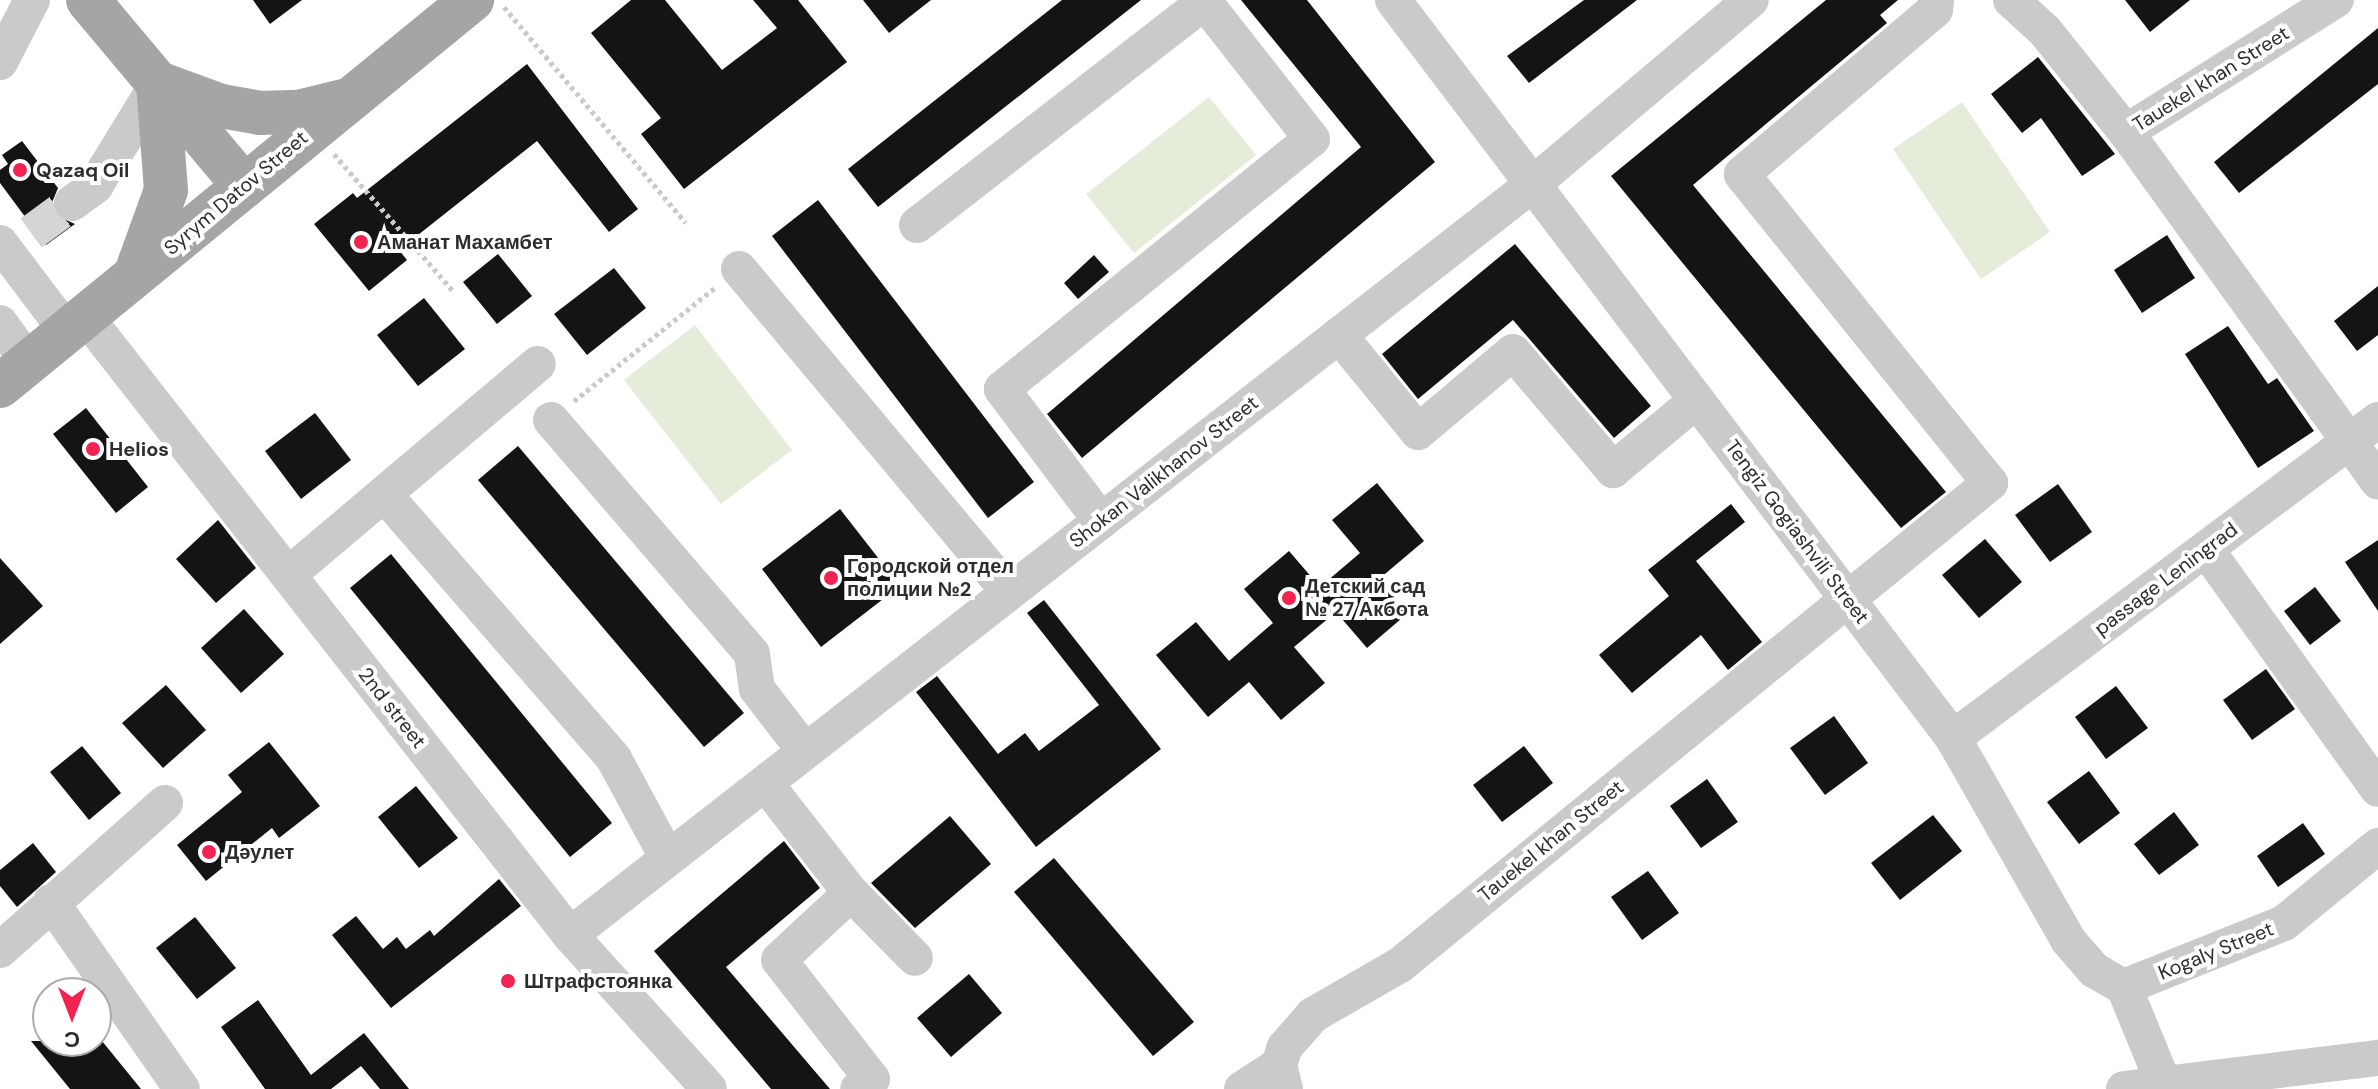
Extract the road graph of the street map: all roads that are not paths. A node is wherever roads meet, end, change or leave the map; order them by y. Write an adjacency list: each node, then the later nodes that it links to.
1 (32, 0): 10 (street)
2 (88, 0): 11 (main road)
3 (1393, 0): 14 (street, Tengiz Gogiashvili Street)
4 (1751, 0): 14 (street, Shokan Valikhanov Street)
5 (1936, 0): 36 (street, Tauekel khan Street)
6 (2011, 0): 13 (street)
7 (2336, 0): 13 (street, Tauekel khan Street)
8 (1204, 1): 17 (street); 32 (street)
9 (488, 3): 12 (main road, Syrym Datov Street)
10 (0, 62)
11 (158, 83): 12 (main road); 15 (main road); 16 (street); 20 (main road)
12 (346, 101): 15 (main road, Syrym Datov Street)
13 (2126, 132): 29 (street)
14 (1533, 184): 23 (street, Shokan Valikhanov Street); 26 (street, Tengiz Gogiashvili Street)
15 (244, 186): 20 (main road, Syrym Datov Street)
16 (72, 203)
17 (917, 225)
18 (13, 243): 22 (street, 2nd street)
19 (739, 269): 35 (street)
20 (134, 278): 22 (main road, Syrym Datov Street)
21 (0, 323): 25 (street)
22 (77, 325): 25 (main road, Syrym Datov Street); 34 (street, 2nd street)
23 (1339, 335): 26 (street); 32 (street, Shokan Valikhanov Street)
24 (538, 364): 31 (street)
25 (14, 374)
26 (1697, 400): 36 (street, Tengiz Gogiashvili Street)
27 (551, 420): 38 (street)
28 (2378, 420): 29 (street, passage Leningrad)
29 (2348, 442): 30 (street); 33 (street, passage Leningrad)
30 (2378, 482)
31 (384, 494): 34 (street); 43 (street)
32 (1101, 521): 35 (street, Shokan Valikhanov Street)
33 (2206, 549): 37 (street, passage Leningrad); 40 (street)
34 (288, 575): 46 (street, 2nd street)
35 (1009, 592): 38 (street, Shokan Valikhanov Street)
36 (1847, 598): 37 (street, Tengiz Gogiashvili Street); 51 (street, Tauekel khan Street)
37 (1953, 738): 49 (street, Tengiz Gogiashvili Street)
38 (805, 751): 39 (street, Shokan Valikhanov Street)
39 (766, 784): 43 (street, Shokan Valikhanov Street); 44 (street)
40 (2378, 789)
41 (165, 803): 45 (street)
42 (2378, 846): 49 (street, Kogaly Street)
43 (666, 855): 46 (street, Shokan Valikhanov Street)
44 (851, 893): 48 (street); 56 (street)
45 (51, 902): 47 (street); 54 (street)
46 (570, 935): 55 (street, 2nd street)
47 (0, 950)
48 (915, 958)
49 (2124, 987): 53 (street)
50 (2378, 1058): 52 (street)
51 (1282, 1077): 57 (street)
52 (2275, 1079): 53 (street)
53 (2163, 1082): 58 (street)
54 (182, 1089)
55 (709, 1089)
56 (858, 1089)
57 (1242, 1089)
58 (2124, 1089)

